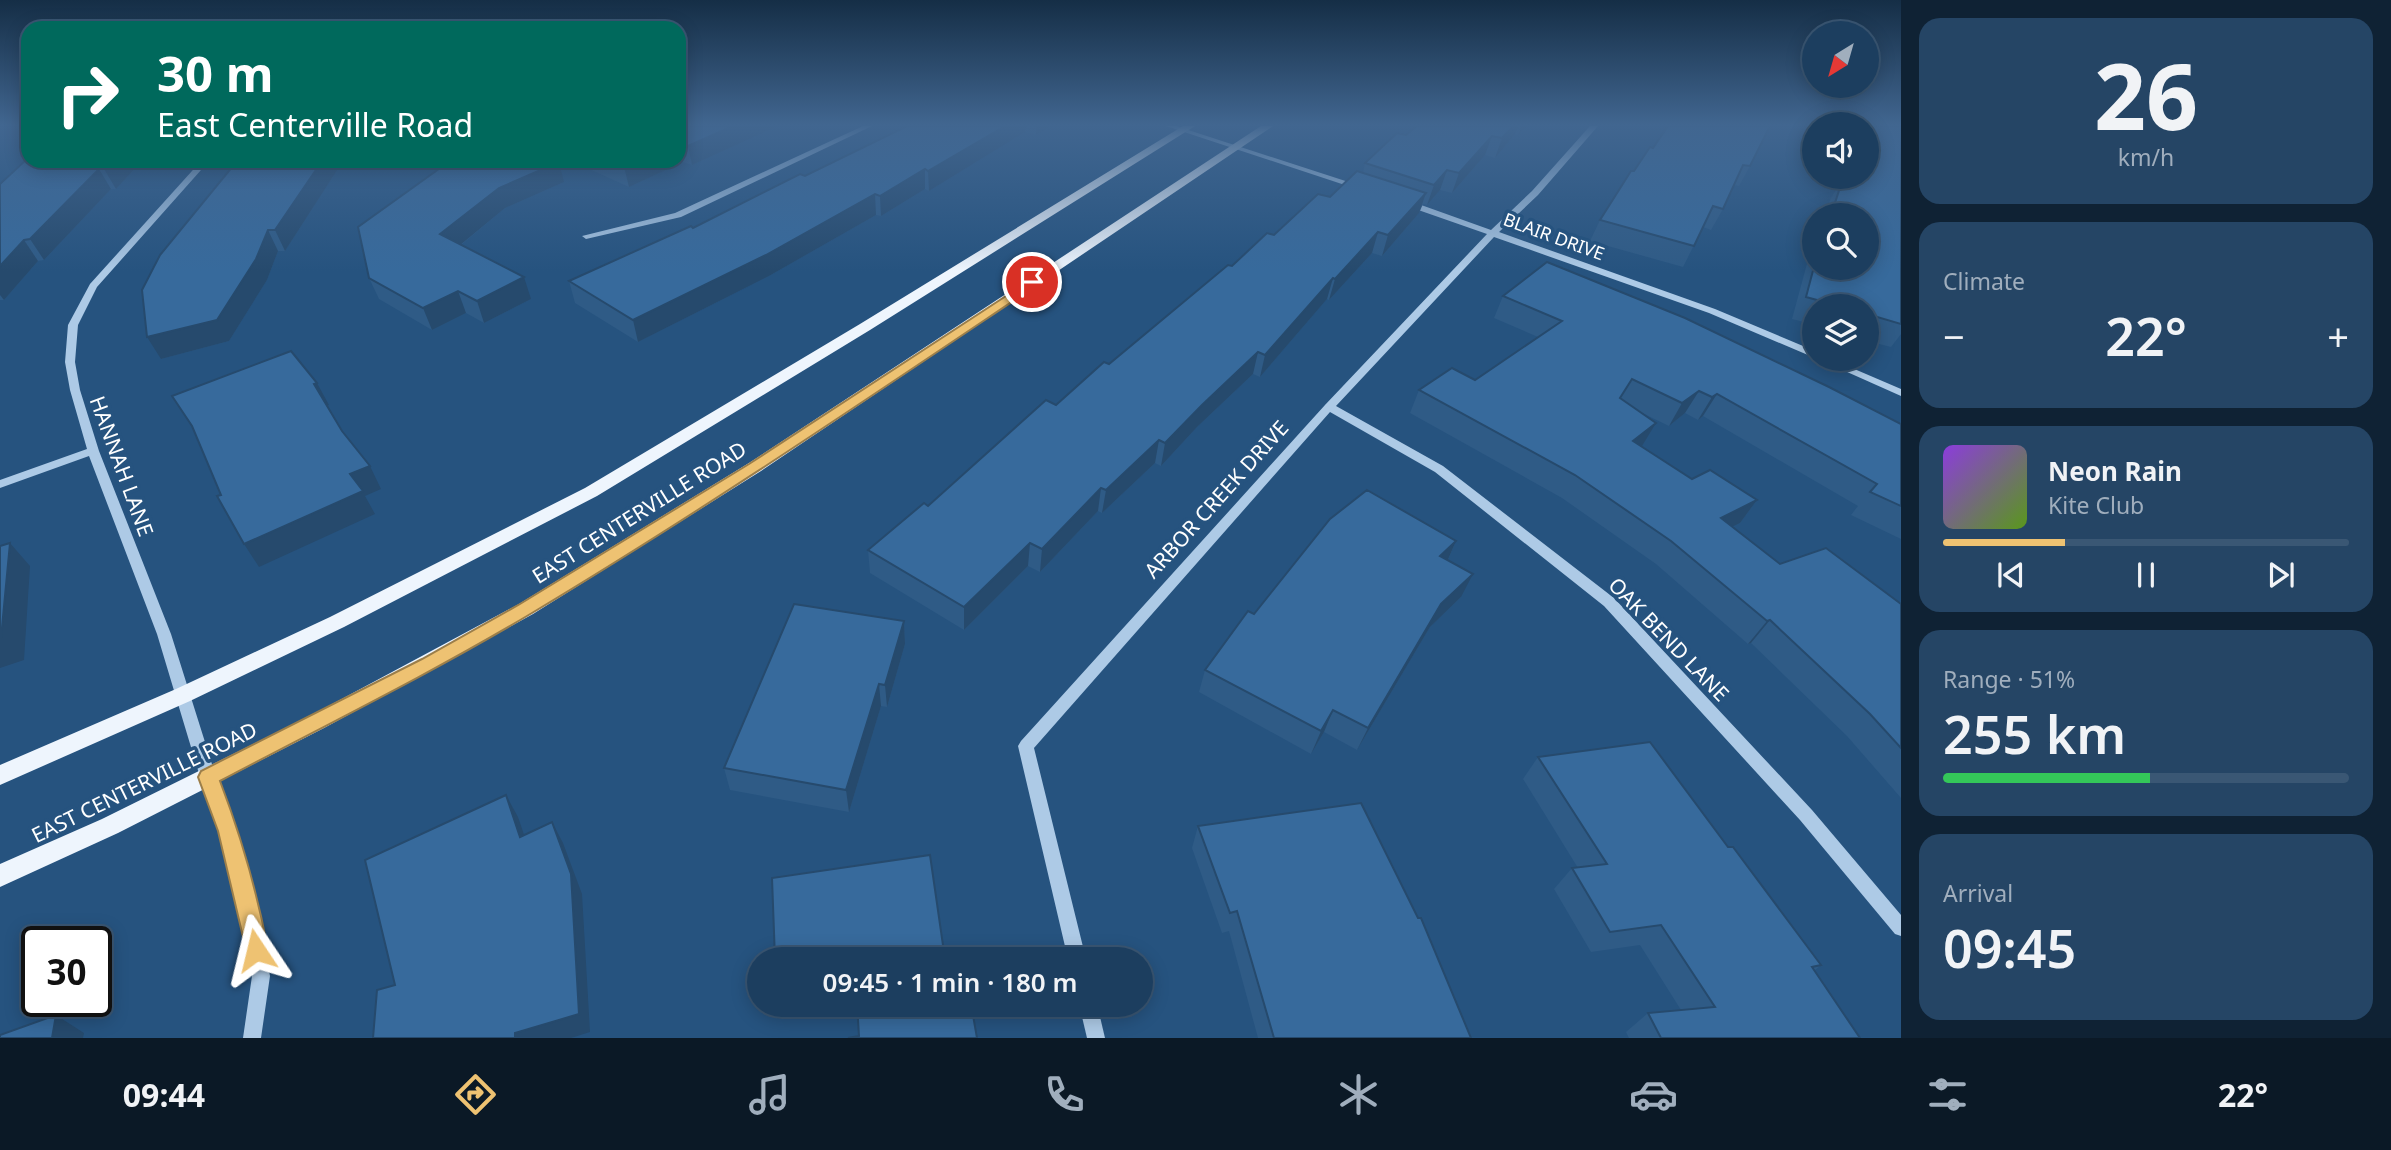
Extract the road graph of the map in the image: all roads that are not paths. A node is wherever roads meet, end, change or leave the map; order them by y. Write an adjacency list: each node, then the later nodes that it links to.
1 (193, 174): 15 (street, HANNAH LANE)
2 (765, 174): 10 (street)
3 (1106, 174): 17 (main road, EAST CENTERVILLE ROAD)
4 (1197, 174): 19 (main road, EAST CENTERVILLE ROAD)
5 (1321, 174): 7 (street)
6 (1551, 174): 9 (street, ARBOR CREEK DRIVE)
7 (1368, 190)
8 (1394, 199): 9 (street, BLAIR DRIVE)
9 (1494, 232): 11 (street, BLAIR DRIVE); 14 (street, ARBOR CREEK DRIVE)
10 (586, 236)
11 (1802, 349)
12 (1851, 371): 13 (street)
13 (1901, 393)
14 (1329, 407): 21 (street, OAK BEND LANE); 22 (street, ARBOR CREEK DRIVE)
15 (93, 451): 16 (street); 17 (street, HANNAH LANE)
16 (0, 484)
17 (183, 695): 18 (main road, EAST CENTERVILLE ROAD); 19 (street, HANNAH LANE)
18 (0, 775)
19 (208, 777): 20 (main road, EAST CENTERVILLE ROAD); 24 (street, HANNAH LANE)
20 (0, 876)
21 (1901, 928)
22 (1074, 947)
23 (1091, 1017): 25 (street)
24 (251, 1038)
25 (1096, 1038)

